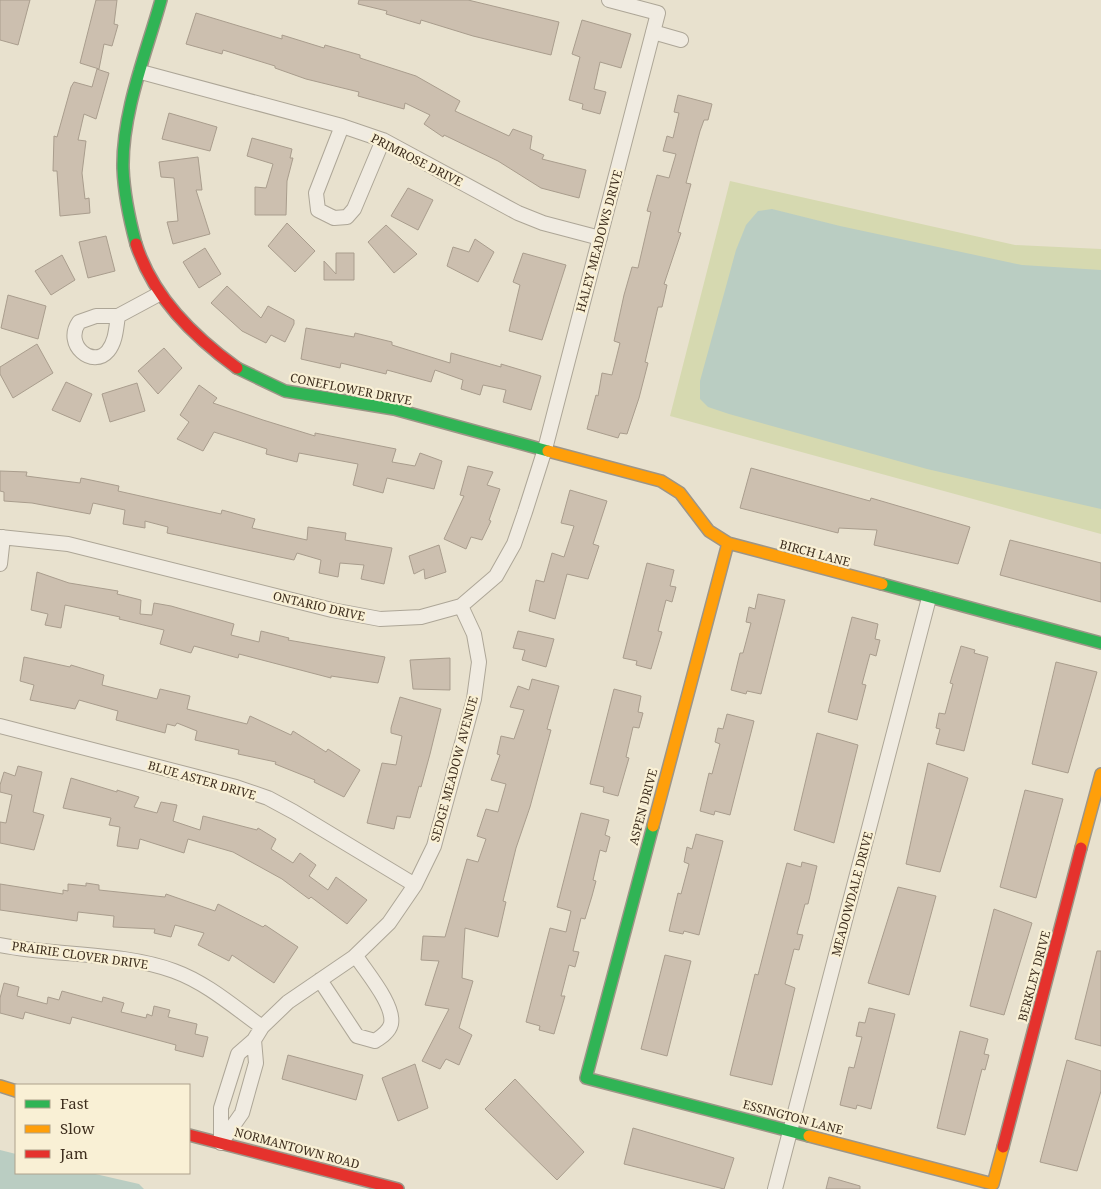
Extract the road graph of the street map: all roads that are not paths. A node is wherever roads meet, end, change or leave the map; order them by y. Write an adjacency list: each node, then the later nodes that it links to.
1 (161, 0): 5 (street, CONEFLOWER DRIVE)
2 (609, 0): 3 (street, HALEY MEADOWS DRIVE)
3 (653, 32): 4 (street); 8 (street, HALEY MEADOWS DRIVE)
4 (680, 40)
5 (141, 72): 6 (street, PRIMROSE DRIVE); 9 (street, CONEFLOWER DRIVE)
6 (342, 126): 7 (street, PRIMROSE DRIVE); 7 (street)
7 (383, 140): 8 (street, PRIMROSE DRIVE)
8 (600, 238): 11 (street, HALEY MEADOWS DRIVE)
9 (159, 294): 10 (street); 11 (street, CONEFLOWER DRIVE)
10 (118, 316)
11 (544, 449): 13 (street, BIRCH LANE); 16 (street, ONTARIO DRIVE)
12 (1, 537): 14 (street); 16 (street, ONTARIO DRIVE)
13 (728, 543): 15 (street, BIRCH LANE); 26 (street, ASPEN DRIVE)
14 (0, 564)
15 (929, 598): 17 (street, BIRCH LANE); 29 (street, MEADOWDALE DRIVE)
16 (461, 606): 20 (street, SEDGE MEADOW AVENUE)
17 (1101, 643)
18 (0, 726): 20 (street, BLUE ASTER DRIVE)
19 (1101, 774): 32 (street, BERKLEY DRIVE)
20 (415, 885): 22 (street, SEDGE MEADOW AVENUE)
21 (0, 944): 24 (street, PRAIRIE CLOVER DRIVE)
22 (356, 956): 23 (street, SEDGE MEADOW AVENUE); 23 (street)
23 (320, 980): 24 (street, SEDGE MEADOW AVENUE)
24 (262, 1027): 25 (street, SEDGE MEADOW AVENUE)
25 (254, 1040): 31 (street); 31 (street, SEDGE MEADOW AVENUE)
26 (586, 1078): 29 (street, ESSINGTON LANE)
27 (0, 1086): 28 (street)
28 (15, 1090)
29 (790, 1130): 32 (street, ESSINGTON LANE); 34 (street, MEADOWDALE DRIVE)
30 (190, 1134): 31 (street, NORMANTOWN ROAD)
31 (221, 1143): 33 (street, NORMANTOWN ROAD)
32 (993, 1184)
33 (398, 1189)
34 (775, 1189)

